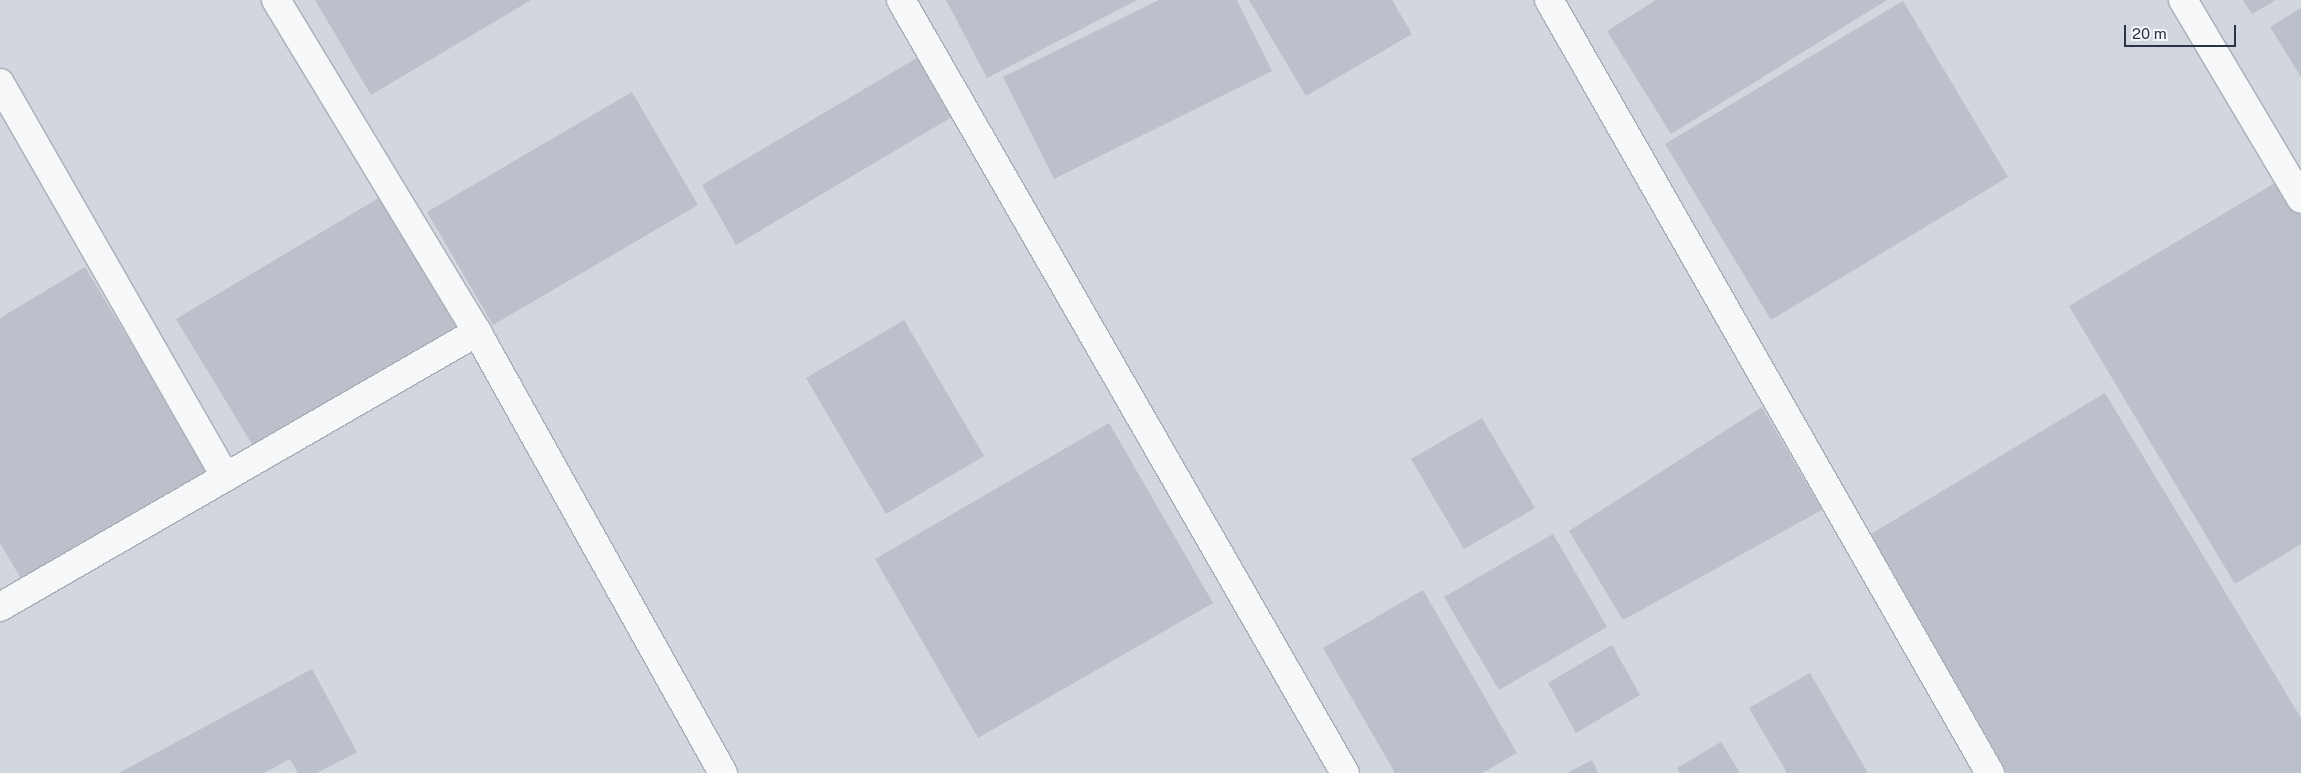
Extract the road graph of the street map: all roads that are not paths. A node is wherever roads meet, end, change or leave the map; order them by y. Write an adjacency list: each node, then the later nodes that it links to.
1 (276, 0): 7 (lane)
2 (901, 0): 11 (lane)
3 (1549, 0): 12 (lane)
4 (2183, 0): 6 (lane)
5 (0, 83): 8 (lane)
6 (2301, 199)
7 (477, 332): 8 (lane); 10 (lane)
8 (226, 477): 9 (lane)
9 (0, 607)
10 (722, 773)
11 (1345, 773)
12 (1990, 773)

